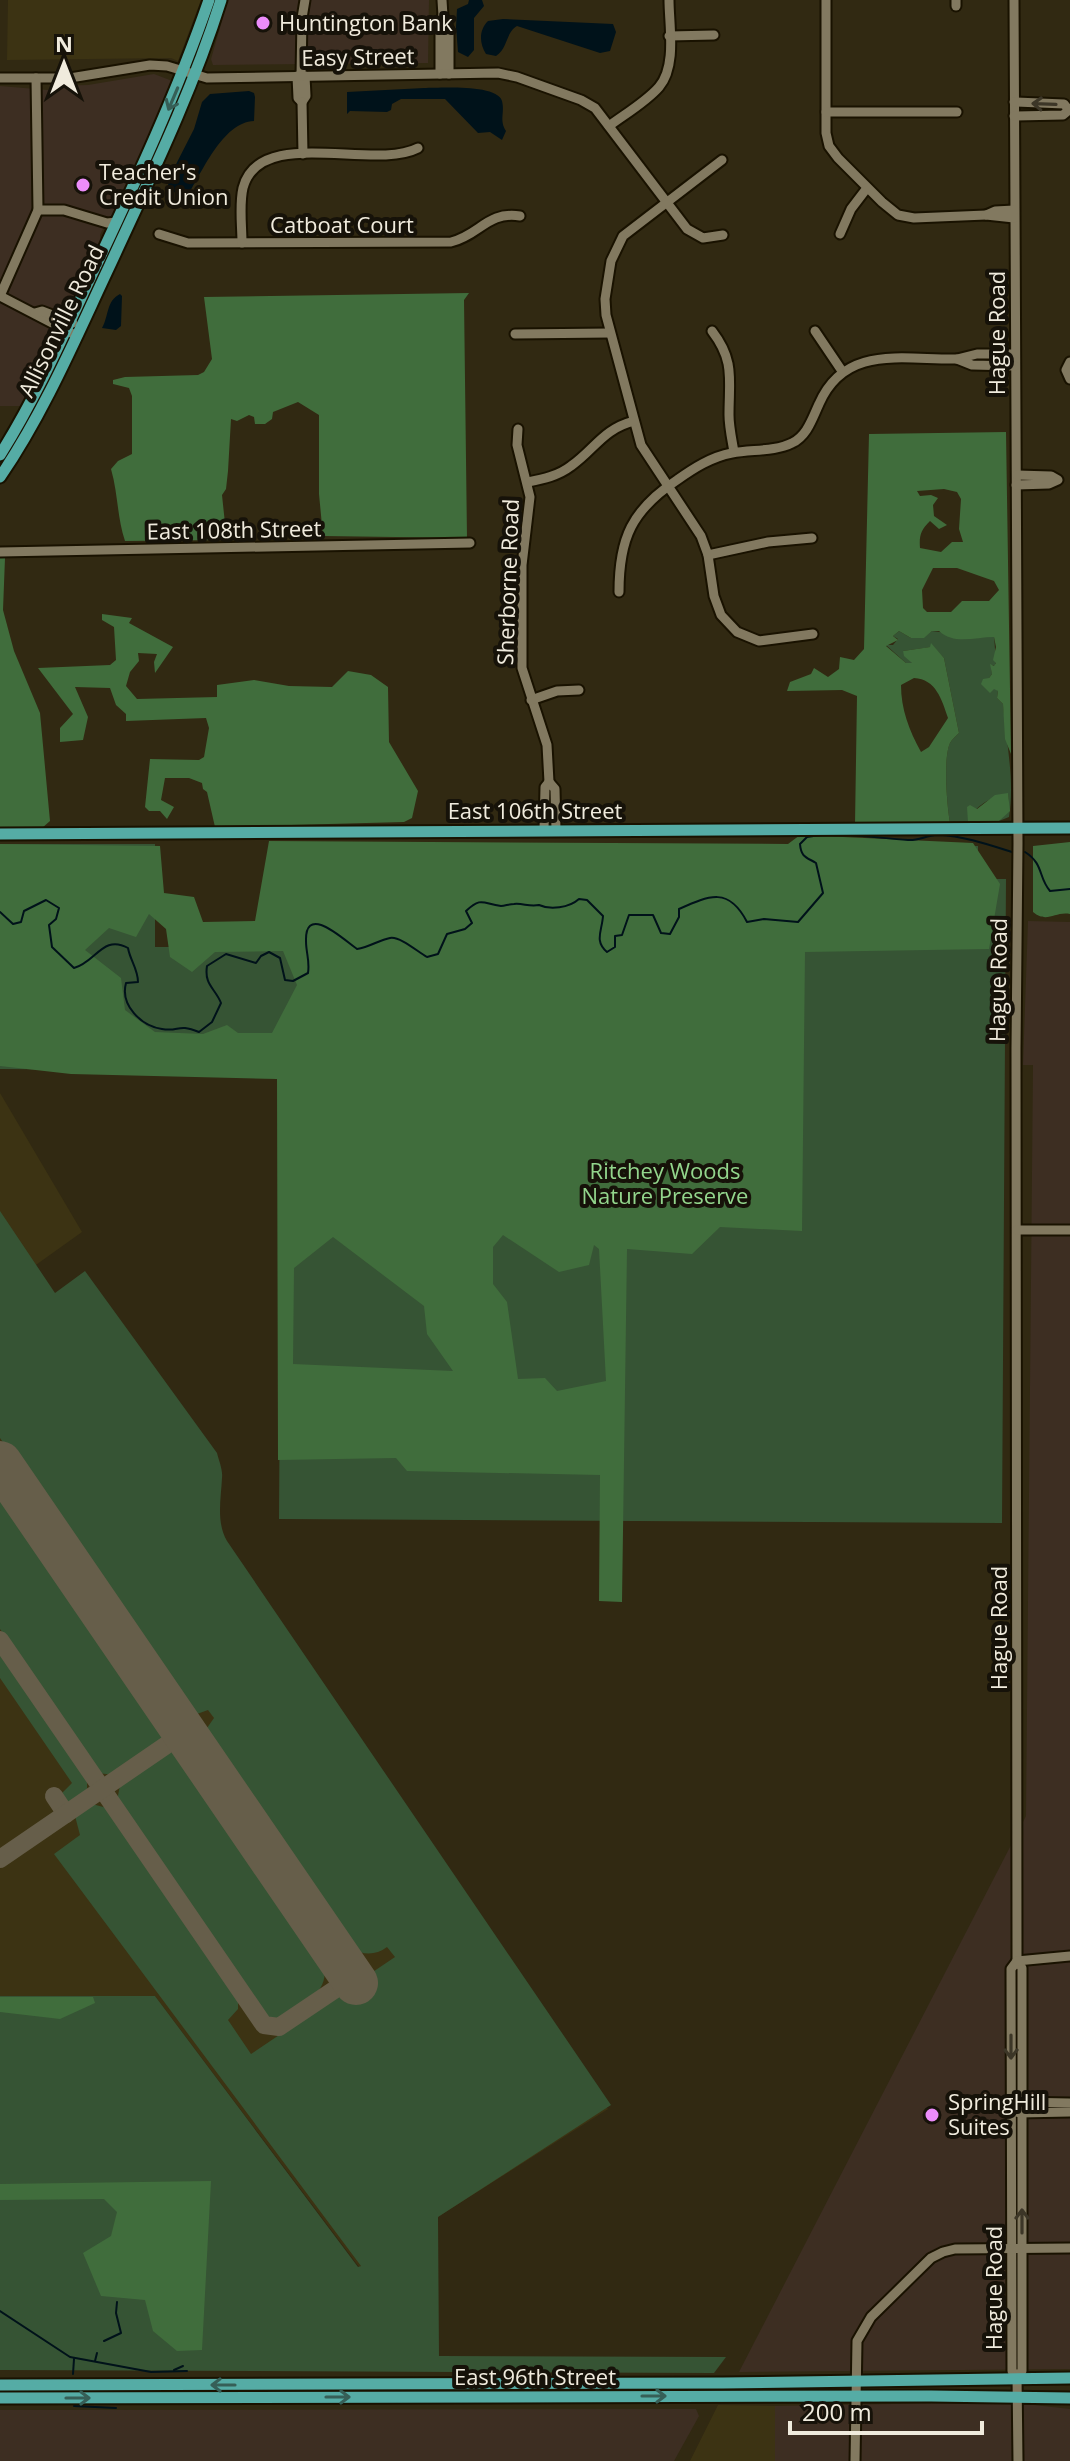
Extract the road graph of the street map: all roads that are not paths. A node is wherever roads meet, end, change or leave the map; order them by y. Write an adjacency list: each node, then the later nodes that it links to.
1 (209, 0): 11 (main road, Allisonville Road)
2 (221, 0): 11 (main road, Allisonville Road)
3 (305, 0): 12 (street)
4 (442, 0): 10 (street)
5 (669, 0): 9 (street)
6 (826, 0): 17 (street)
7 (1014, 0): 15 (street, Hague Road)
8 (714, 35): 9 (street)
9 (669, 36): 20 (street)
10 (445, 74): 12 (street, Easy Street); 20 (street, Easy Street)
11 (190, 75): 12 (street, Easy Street); 14 (street, Easy Street); 30 (main road, Allisonville Road, one-way to 30); 37 (main road, Allisonville Road)
12 (301, 76): 22 (street)
13 (0, 78): 14 (street, Easy Street)
14 (36, 78): 26 (street)
15 (1014, 102): 16 (street, one-way to 15); 19 (street, Hague Road)
16 (1070, 110): 19 (street)
17 (826, 112): 18 (street); 24 (street)
18 (957, 112)
19 (1014, 116): 27 (street, Hague Road)
20 (609, 126): 25 (street, Easy Street)
21 (418, 148): 22 (street)
22 (303, 154): 35 (street)
23 (722, 160): 25 (street)
24 (867, 188): 27 (street); 32 (street)
25 (666, 203): 33 (street, Easy Street); 40 (street)
26 (38, 210): 28 (street); 36 (street)
27 (1014, 214): 42 (street, Hague Road)
28 (82, 216): 30 (street); 34 (street)
29 (520, 216): 35 (street, Catboat Court)
30 (117, 222): 34 (main road, Allisonville Road)
31 (159, 234): 35 (street, Catboat Court)
32 (840, 234)
33 (723, 235)
34 (109, 239): 37 (main road, Allisonville Road)
35 (242, 243)
36 (0, 296): 37 (street)
37 (73, 329): 51 (main road, Allisonville Road); 52 (main road, Allisonville Road)
38 (712, 331): 50 (street)
39 (815, 331): 46 (street)
40 (610, 333): 41 (street); 48 (street)
41 (515, 334)
42 (1015, 354): 43 (street); 45 (street, Hague Road)
43 (957, 359): 45 (street); 46 (street)
44 (1070, 362): 47 (street)
45 (1015, 366): 53 (street, Hague Road)
46 (842, 371): 50 (street)
47 (1070, 379)
48 (634, 421): 55 (street); 56 (street)
49 (518, 429): 55 (street, Sherborne Road)
50 (734, 452): 56 (street)
51 (0, 455)
52 (0, 477)
53 (1016, 480): 54 (street); 65 (street, Hague Road)
54 (1070, 480)
55 (528, 482): 64 (street, Sherborne Road)
56 (667, 486): 60 (street); 61 (street)
57 (812, 538): 60 (street)
58 (470, 543): 59 (street, East 108th Street)
59 (0, 552)
60 (708, 555): 62 (street)
61 (619, 592)
62 (813, 634)
63 (579, 690): 64 (street)
64 (531, 700): 67 (street, Sherborne Road)
65 (1018, 828): 66 (main road, East 106th Street); 67 (main road, East 106th Street); 69 (street, Hague Road)
66 (1070, 828)
67 (550, 830): 68 (main road, East 106th Street)
68 (0, 834)
69 (1017, 1230): 70 (street); 72 (street, Hague Road)
70 (1070, 1230)
71 (1070, 1956): 72 (street)
72 (1017, 1961): 74 (street, Hague Road)
73 (1070, 2103): 74 (street)
74 (1017, 2108): 75 (street); 77 (street, Hague Road)
75 (1070, 2112)
76 (1070, 2248): 77 (street)
77 (1017, 2249): 78 (street, Hague Road); 80 (street)
78 (1017, 2377): 79 (main road, East 96th Street); 80 (main road, East 96th Street); 85 (street, Hague Road)
79 (1070, 2378)
80 (855, 2380): 81 (main road, East 96th Street); 84 (street)
81 (790, 2383): 82 (main road, East 96th Street); 87 (main road)
82 (626, 2384): 83 (main road, East 96th Street, one-way to 83); 86 (main road)
83 (0, 2385)
84 (855, 2396): 85 (main road, East 96th Street); 87 (main road, East 96th Street); 90 (street)
85 (1018, 2396): 89 (main road, East 96th Street); 91 (street, Hague Road)
86 (551, 2397): 87 (main road, East 96th Street, one-way to 87); 88 (main road, East 96th Street, one-way to 86)
87 (748, 2397)
88 (0, 2398)
89 (1070, 2398)
90 (855, 2461)
91 (1018, 2461)

